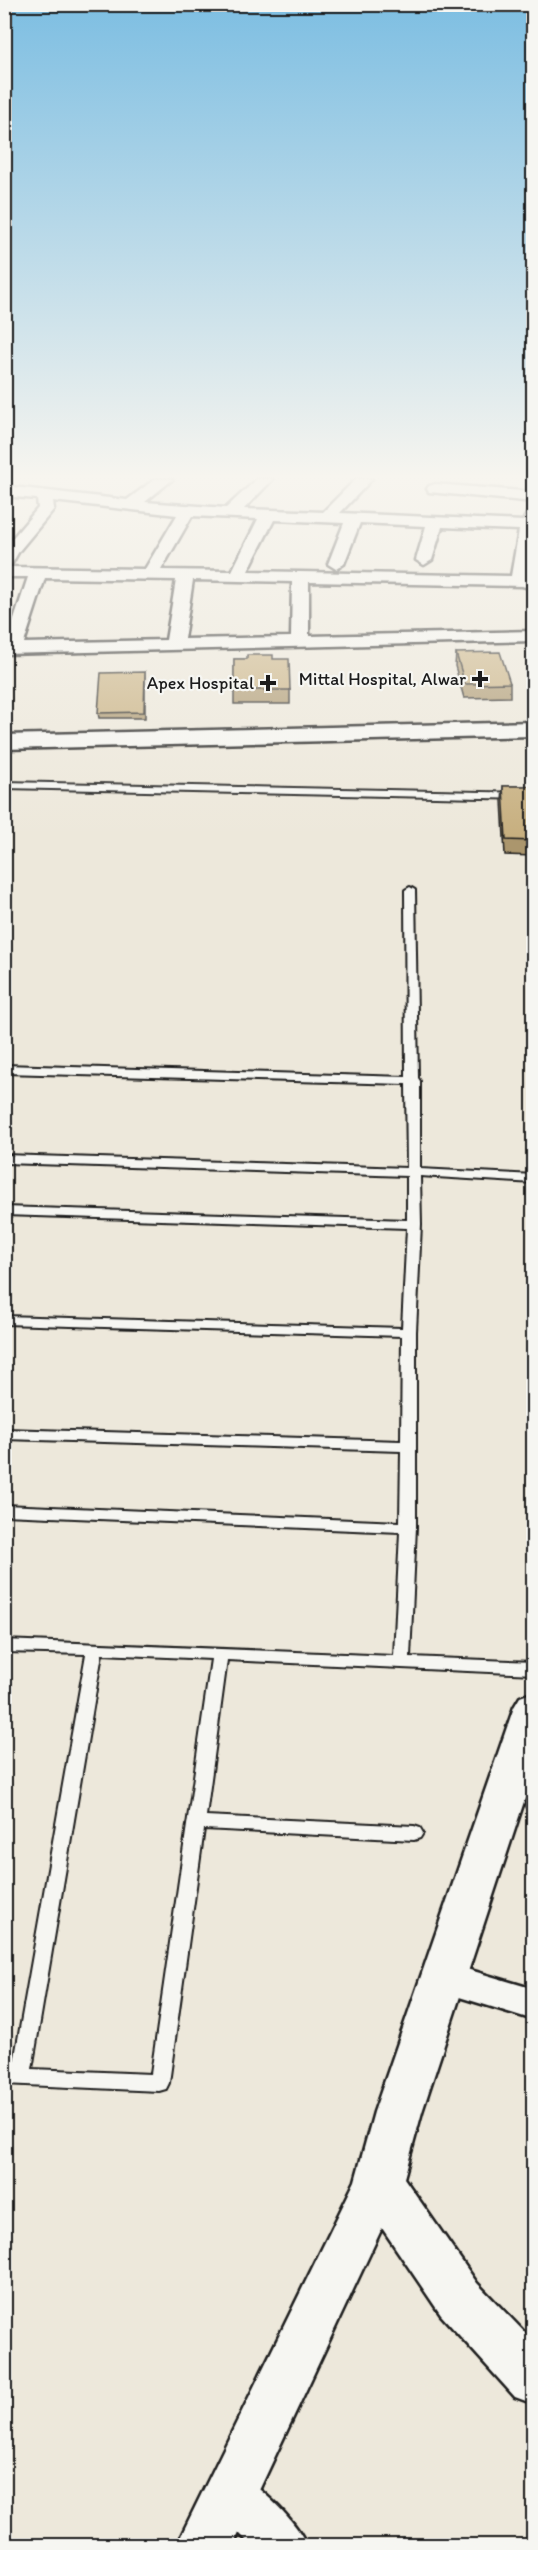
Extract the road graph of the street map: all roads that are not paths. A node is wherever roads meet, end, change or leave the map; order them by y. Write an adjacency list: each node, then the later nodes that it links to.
1 (28, 598): 7 (street)
2 (181, 598): 6 (street)
3 (301, 598): 5 (street)
4 (534, 636): 5 (street)
5 (300, 643): 6 (street)
6 (174, 645): 7 (street)
7 (9, 648)
8 (534, 729): 10 (main road)
9 (534, 739): 11 (main road)
10 (4, 742)
11 (4, 751)
12 (4, 785): 13 (lane)
13 (534, 796)
14 (410, 890): 16 (lane)
15 (4, 1069): 16 (lane)
16 (414, 1081): 18 (lane)
17 (4, 1159): 18 (lane)
18 (414, 1172): 19 (lane); 21 (lane)
19 (534, 1179)
20 (4, 1211): 21 (lane)
21 (414, 1224): 23 (lane)
22 (4, 1320): 23 (lane)
23 (410, 1332): 25 (lane)
24 (4, 1434): 25 (lane)
25 (408, 1446): 27 (lane)
26 (4, 1509): 27 (lane)
27 (408, 1527): 31 (lane)
28 (4, 1646): 29 (lane)
29 (95, 1648): 30 (lane); 38 (lane)
30 (220, 1653): 31 (lane); 34 (lane)
31 (402, 1661): 32 (lane)
32 (534, 1668)
33 (530, 1732): 36 (main road)
34 (196, 1822): 35 (lane); 38 (lane)
35 (414, 1833)
36 (443, 1977): 37 (street); 39 (main road)
37 (534, 2005)
38 (13, 2076)
39 (379, 2182): 40 (main road); 41 (main road)
40 (534, 2380)
41 (230, 2492): 42 (main road); 43 (street)
42 (204, 2546)
43 (285, 2546)

